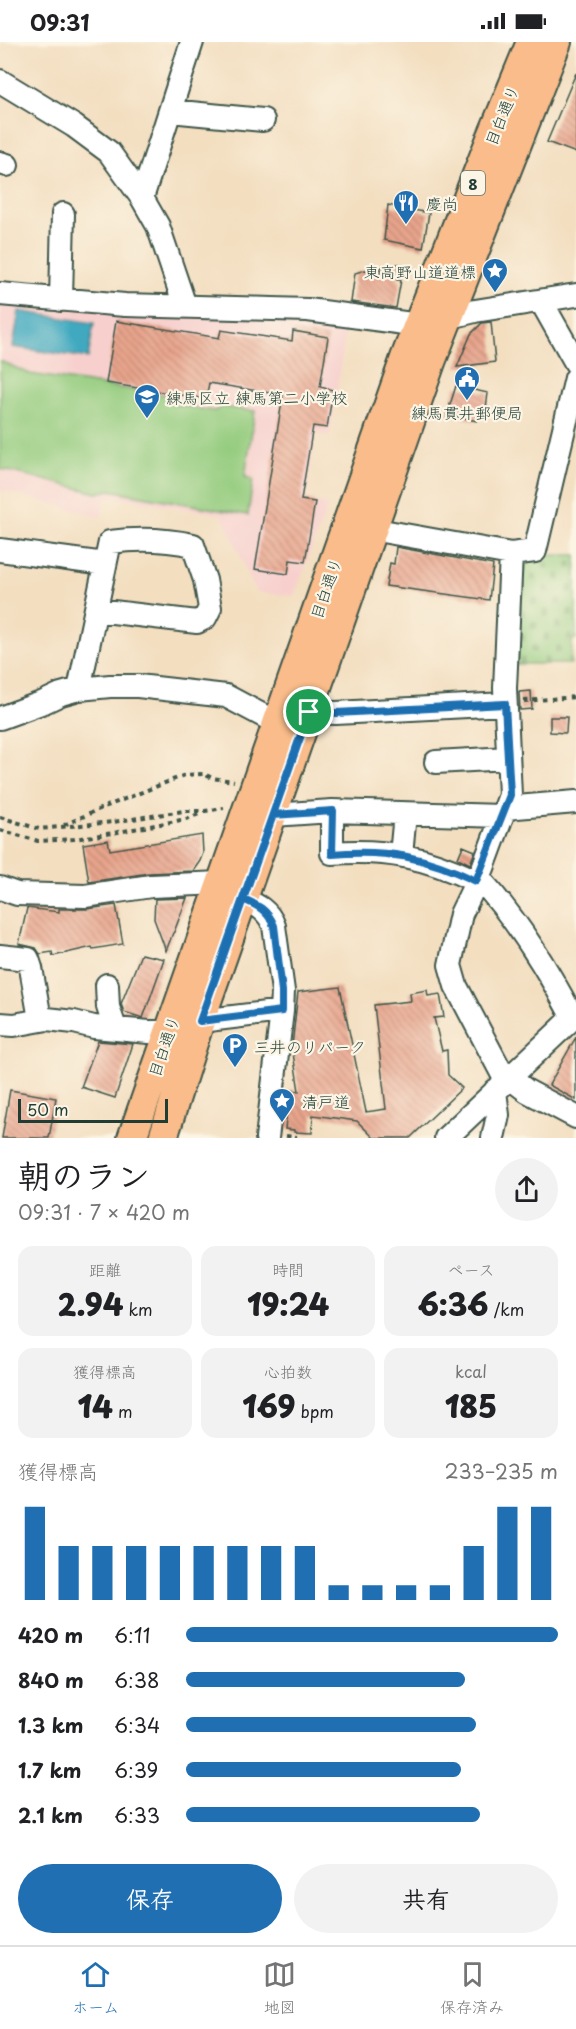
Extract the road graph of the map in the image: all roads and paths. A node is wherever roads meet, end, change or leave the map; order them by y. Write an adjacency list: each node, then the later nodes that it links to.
1 (192, 42): 5 (street)
2 (531, 42): 15 (main road, 目白通り / 8)
3 (557, 42): 14 (main road, 目白通り / 8)
4 (0, 81): 7 (street)
5 (170, 111): 6 (street); 7 (street)
6 (264, 120)
7 (142, 198): 13 (street)
8 (63, 214): 11 (street)
9 (0, 294): 11 (street)
10 (576, 295): 12 (street)
11 (61, 300): 13 (street)
12 (541, 301): 14 (street); 16 (street)
13 (185, 306): 15 (street)
14 (448, 318): 15 (street); 18 (main road, 目白通り / 8)
15 (419, 325): 28 (main road, 目白通り / 8)
16 (576, 363)
17 (576, 378): 20 (street)
18 (371, 529): 20 (street); 26 (main road, 目白通り / 8)
19 (0, 550): 21 (street)
20 (511, 554): 25 (street)
21 (105, 564): 22 (street); 22 (street)
22 (96, 610): 23 (street)
23 (79, 689): 27 (street); 28 (street)
24 (576, 697): 25 (path)
25 (505, 703): 26 (street); 29 (street)
26 (309, 712): 38 (main road, 目白通り / 8)
27 (0, 718)
28 (277, 723): 45 (main road, 目白通り / 8)
29 (508, 758): 30 (street); 36 (street)
30 (436, 762)
31 (237, 781): 40 (path)
32 (576, 802): 36 (street)
33 (228, 808): 34 (path)
34 (205, 811): 40 (path); 41 (path)
35 (333, 811): 37 (street); 38 (street); 42 (street)
36 (503, 812): 37 (street); 43 (street)
37 (405, 814): 42 (street)
38 (273, 815): 45 (main road, 目白通り / 8)
39 (0, 817): 40 (path)
40 (57, 828)
41 (0, 830)
42 (401, 855): 43 (street)
43 (477, 879): 49 (street); 55 (street)
44 (0, 888): 45 (street)
45 (232, 891): 48 (street); 51 (main road, 目白通り / 8); 54 (main road, 目白通り / 8)
46 (0, 956): 50 (street)
47 (107, 985): 53 (street)
48 (282, 1011): 51 (street); 61 (street)
49 (574, 1016): 55 (street)
50 (40, 1019): 52 (street); 53 (street)
51 (200, 1021): 60 (main road, 目白通り / 8)
52 (0, 1024)
53 (115, 1028): 54 (street)
54 (168, 1032): 59 (main road, 目白通り / 8)
55 (504, 1083): 56 (street); 62 (street); 63 (street)
56 (576, 1118)
57 (291, 1136): 58 (path)
58 (297, 1137)
59 (132, 1138)
60 (163, 1138)
61 (267, 1138)
62 (446, 1138)
63 (493, 1138)

